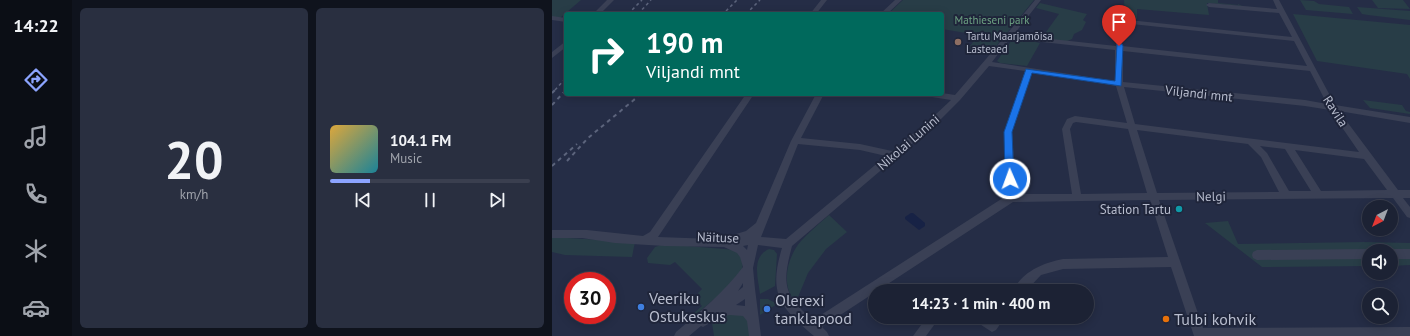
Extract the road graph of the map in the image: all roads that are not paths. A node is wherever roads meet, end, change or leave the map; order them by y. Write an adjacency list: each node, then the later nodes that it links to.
1 (611, 0): 8 (street)
2 (824, 0): 9 (street)
3 (899, 0): 10 (street)
4 (1038, 0): 13 (street, Nikolai Lunini)
5 (1276, 0): 7 (street, Ravila)
6 (1209, 5): 7 (street)
7 (1282, 11): 14 (street, Ravila)
8 (598, 12)
9 (815, 12)
10 (885, 12)
11 (552, 18): 12 (street)
12 (564, 20)
13 (1011, 34): 16 (street); 18 (street, Nikolai Lunini)
14 (1296, 39): 16 (street); 19 (street, Ravila)
15 (564, 45): 17 (street)
16 (1119, 49): 19 (street); 21 (street)
17 (552, 56)
18 (987, 63): 20 (street, Viljandi mnt); 25 (street, Nikolai Lunini)
19 (1312, 69): 26 (street, Ravila)
20 (1029, 70): 21 (street, Viljandi mnt); 40 (street)
21 (1119, 84): 26 (street, Viljandi mnt); 28 (street)
22 (749, 96): 45 (street)
23 (819, 96): 29 (street)
24 (944, 96): 25 (street)
25 (957, 98): 32 (street, Nikolai Lunini)
26 (1332, 108): 27 (street, Viljandi mnt); 33 (street, Ravila)
27 (1410, 120)
28 (1131, 126): 30 (street); 38 (street); 39 (street)
29 (795, 141): 32 (street); 42 (street)
30 (1250, 142): 31 (street); 36 (street)
31 (1288, 146): 33 (street); 37 (street)
32 (893, 154): 48 (street, Nikolai Lunini)
33 (1367, 156): 34 (street, Ravila)
34 (1395, 194): 35 (street, Nelgi); 37 (street, Nelgi); 41 (street, Ravila)
35 (1410, 194)
36 (1286, 195): 37 (street, Nelgi); 38 (street, Nelgi)
37 (1318, 195)
38 (1153, 196): 39 (street, Nelgi); 53 (street)
39 (1077, 197): 40 (street, Nelgi)
40 (1011, 198): 61 (street)
41 (1410, 214)
42 (760, 226): 44 (street); 46 (street)
43 (552, 234): 45 (street, Näituse)
44 (740, 237): 45 (street, Näituse); 46 (street, Näituse)
45 (651, 239): 47 (street, Näituse)
46 (754, 241): 47 (street, Näituse); 48 (street); 54 (street)
47 (713, 242): 54 (street)
48 (788, 244): 61 (street)
49 (1362, 254): 52 (street)
50 (1398, 254): 51 (street)
51 (1410, 254)
52 (1257, 255)
53 (1175, 262): 55 (street); 64 (street)
54 (748, 268): 56 (street); 57 (street)
55 (1024, 284)
56 (749, 289): 57 (street); 58 (street); 59 (street)
57 (725, 297): 62 (street)
58 (715, 314): 59 (street); 62 (street)
59 (753, 319): 65 (street)
60 (928, 324): 67 (street)
61 (812, 327): 66 (street)
62 (684, 333)
63 (1410, 333): 64 (street)
64 (1200, 335)
65 (755, 336)
66 (823, 336)
67 (919, 336)

